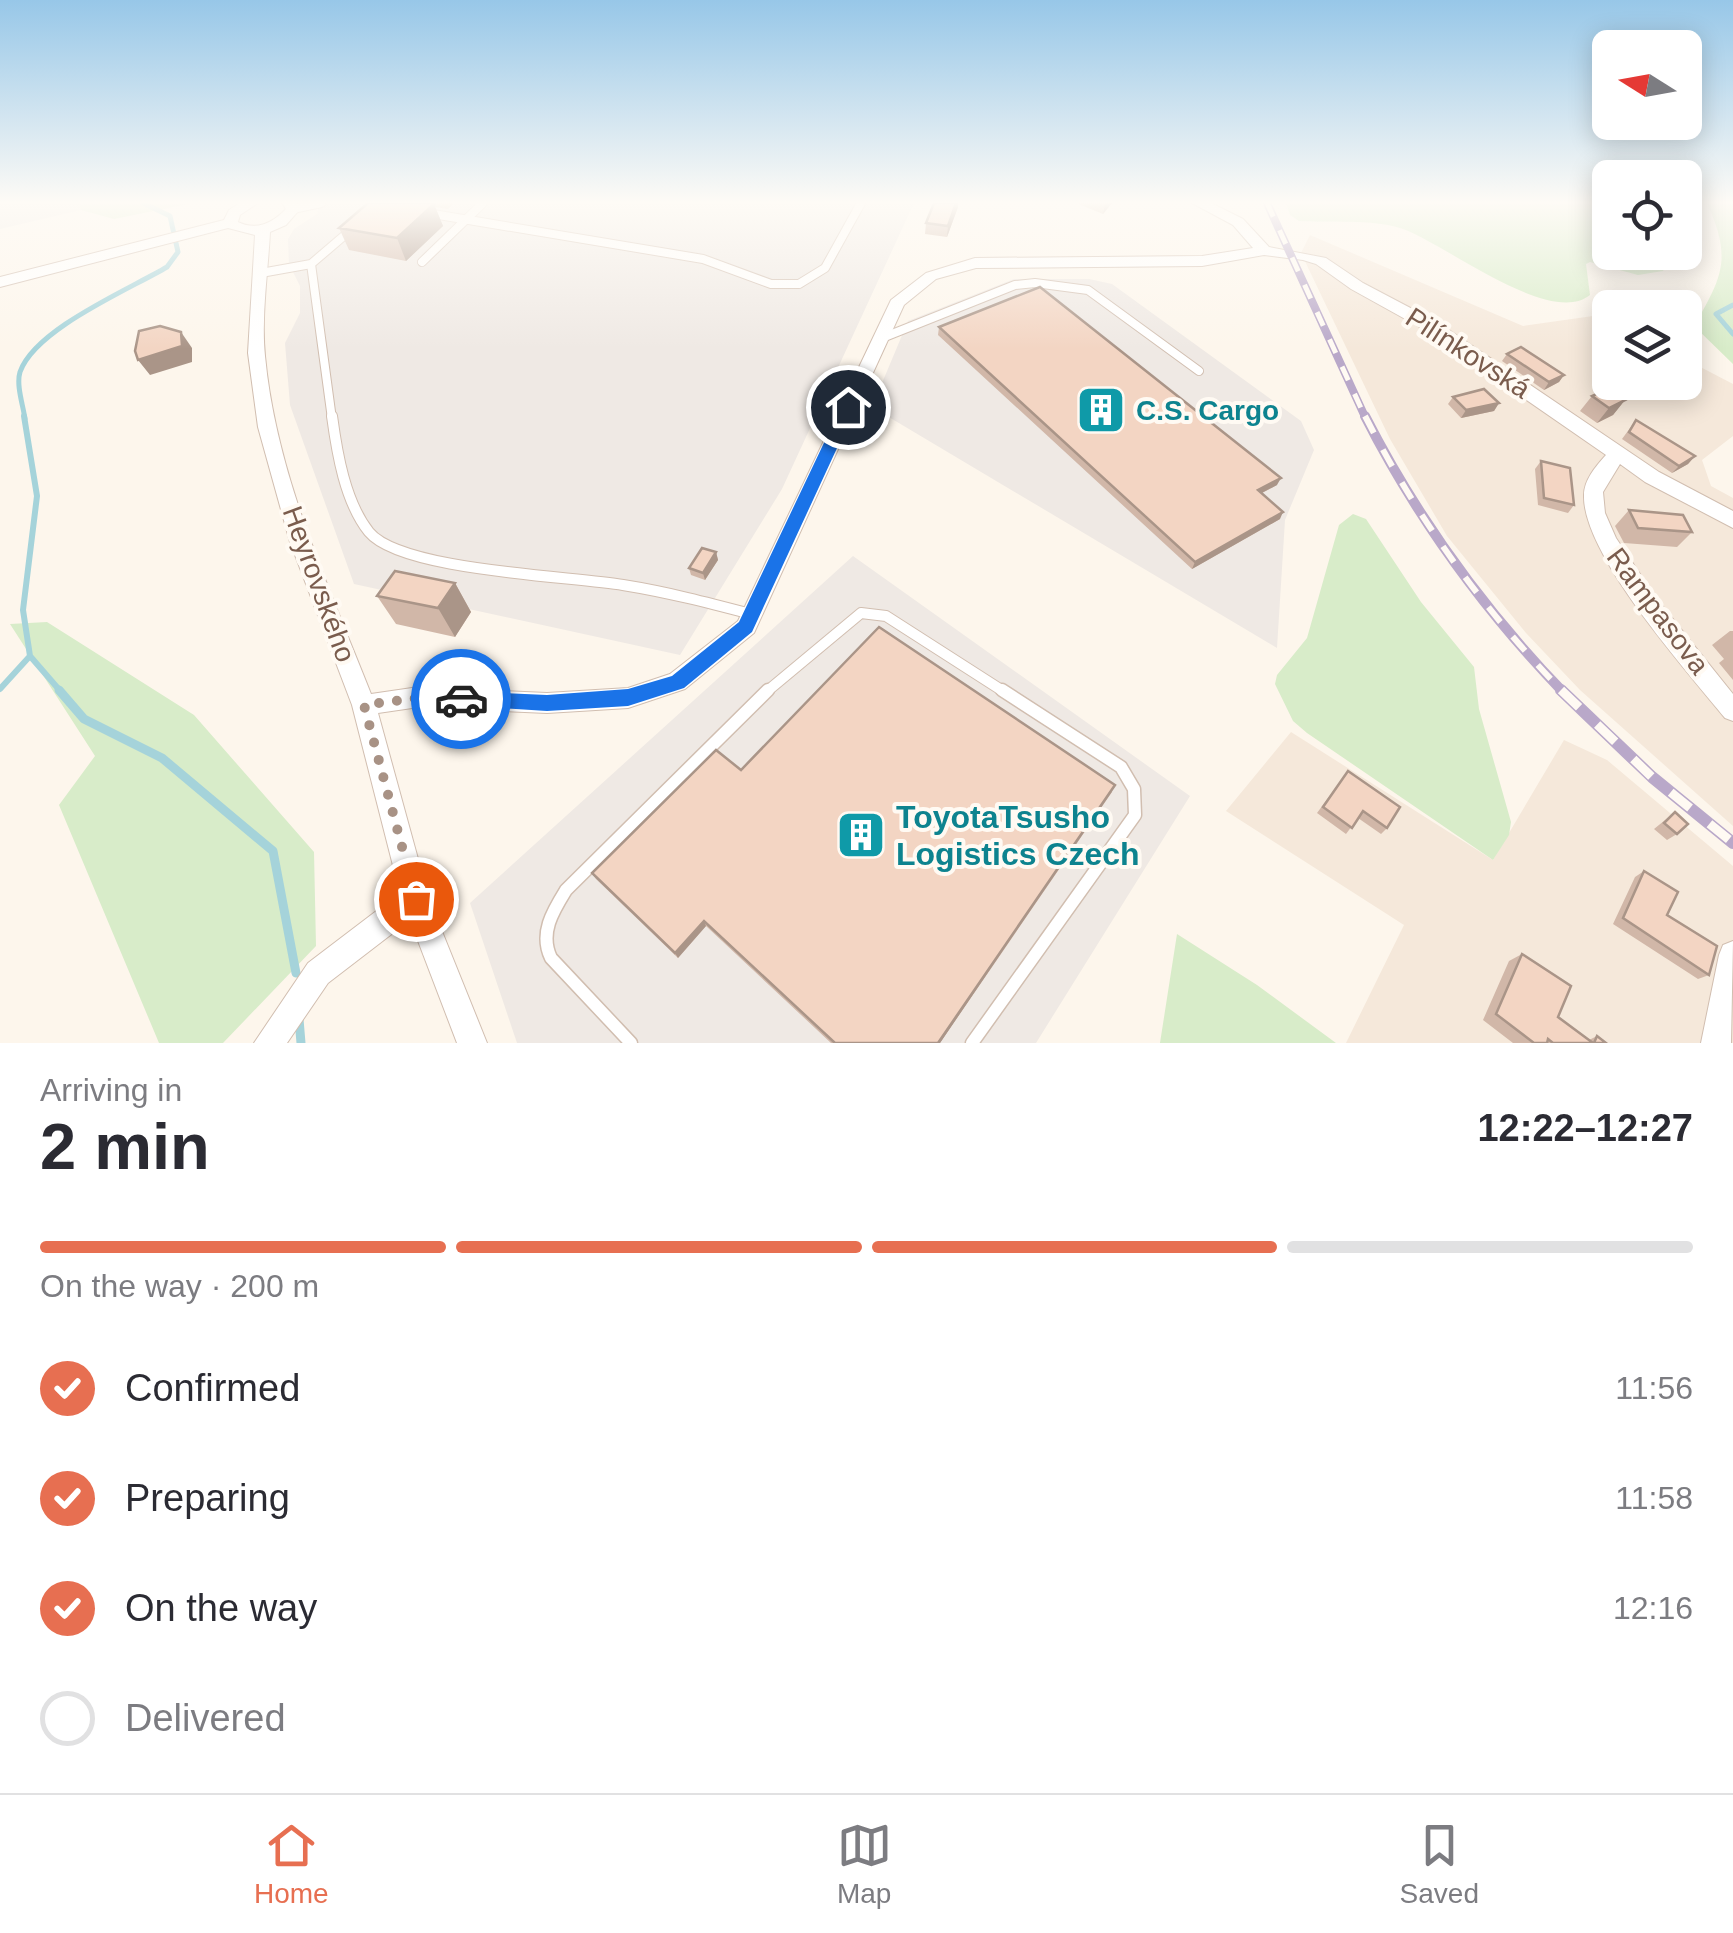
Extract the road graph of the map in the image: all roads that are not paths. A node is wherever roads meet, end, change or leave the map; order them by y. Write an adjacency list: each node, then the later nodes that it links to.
1 (119, 252): 12 (street)
2 (261, 252): 11 (street, Heyrovského)
3 (326, 252): 10 (lane)
4 (433, 252): 9 (lane)
5 (658, 252): 6 (lane)
6 (834, 252)
7 (1259, 252): 13 (street, Pilínkovská)
8 (1268, 252): 15 (street, Pilínkovská)
9 (422, 262)
10 (311, 264): 11 (lane); 17 (lane)
11 (260, 272): 18 (street, Heyrovského)
12 (0, 282)
13 (880, 338): 14 (lane); 17 (street, Pilínkovská)
14 (1199, 372)
15 (1618, 454): 16 (street, Pilínkovská); 19 (street, Rampasova)
16 (1733, 520)
17 (751, 614): 18 (street, Pilínkovská)
18 (364, 705): 20 (street, Heyrovského)
19 (1733, 711)
20 (416, 899): 22 (street); 23 (street, Heyrovského)
21 (1733, 955): 26 (street)
22 (269, 1043)
23 (472, 1043)
24 (631, 1043): 25 (lane)
25 (972, 1043)
26 (1716, 1043)

